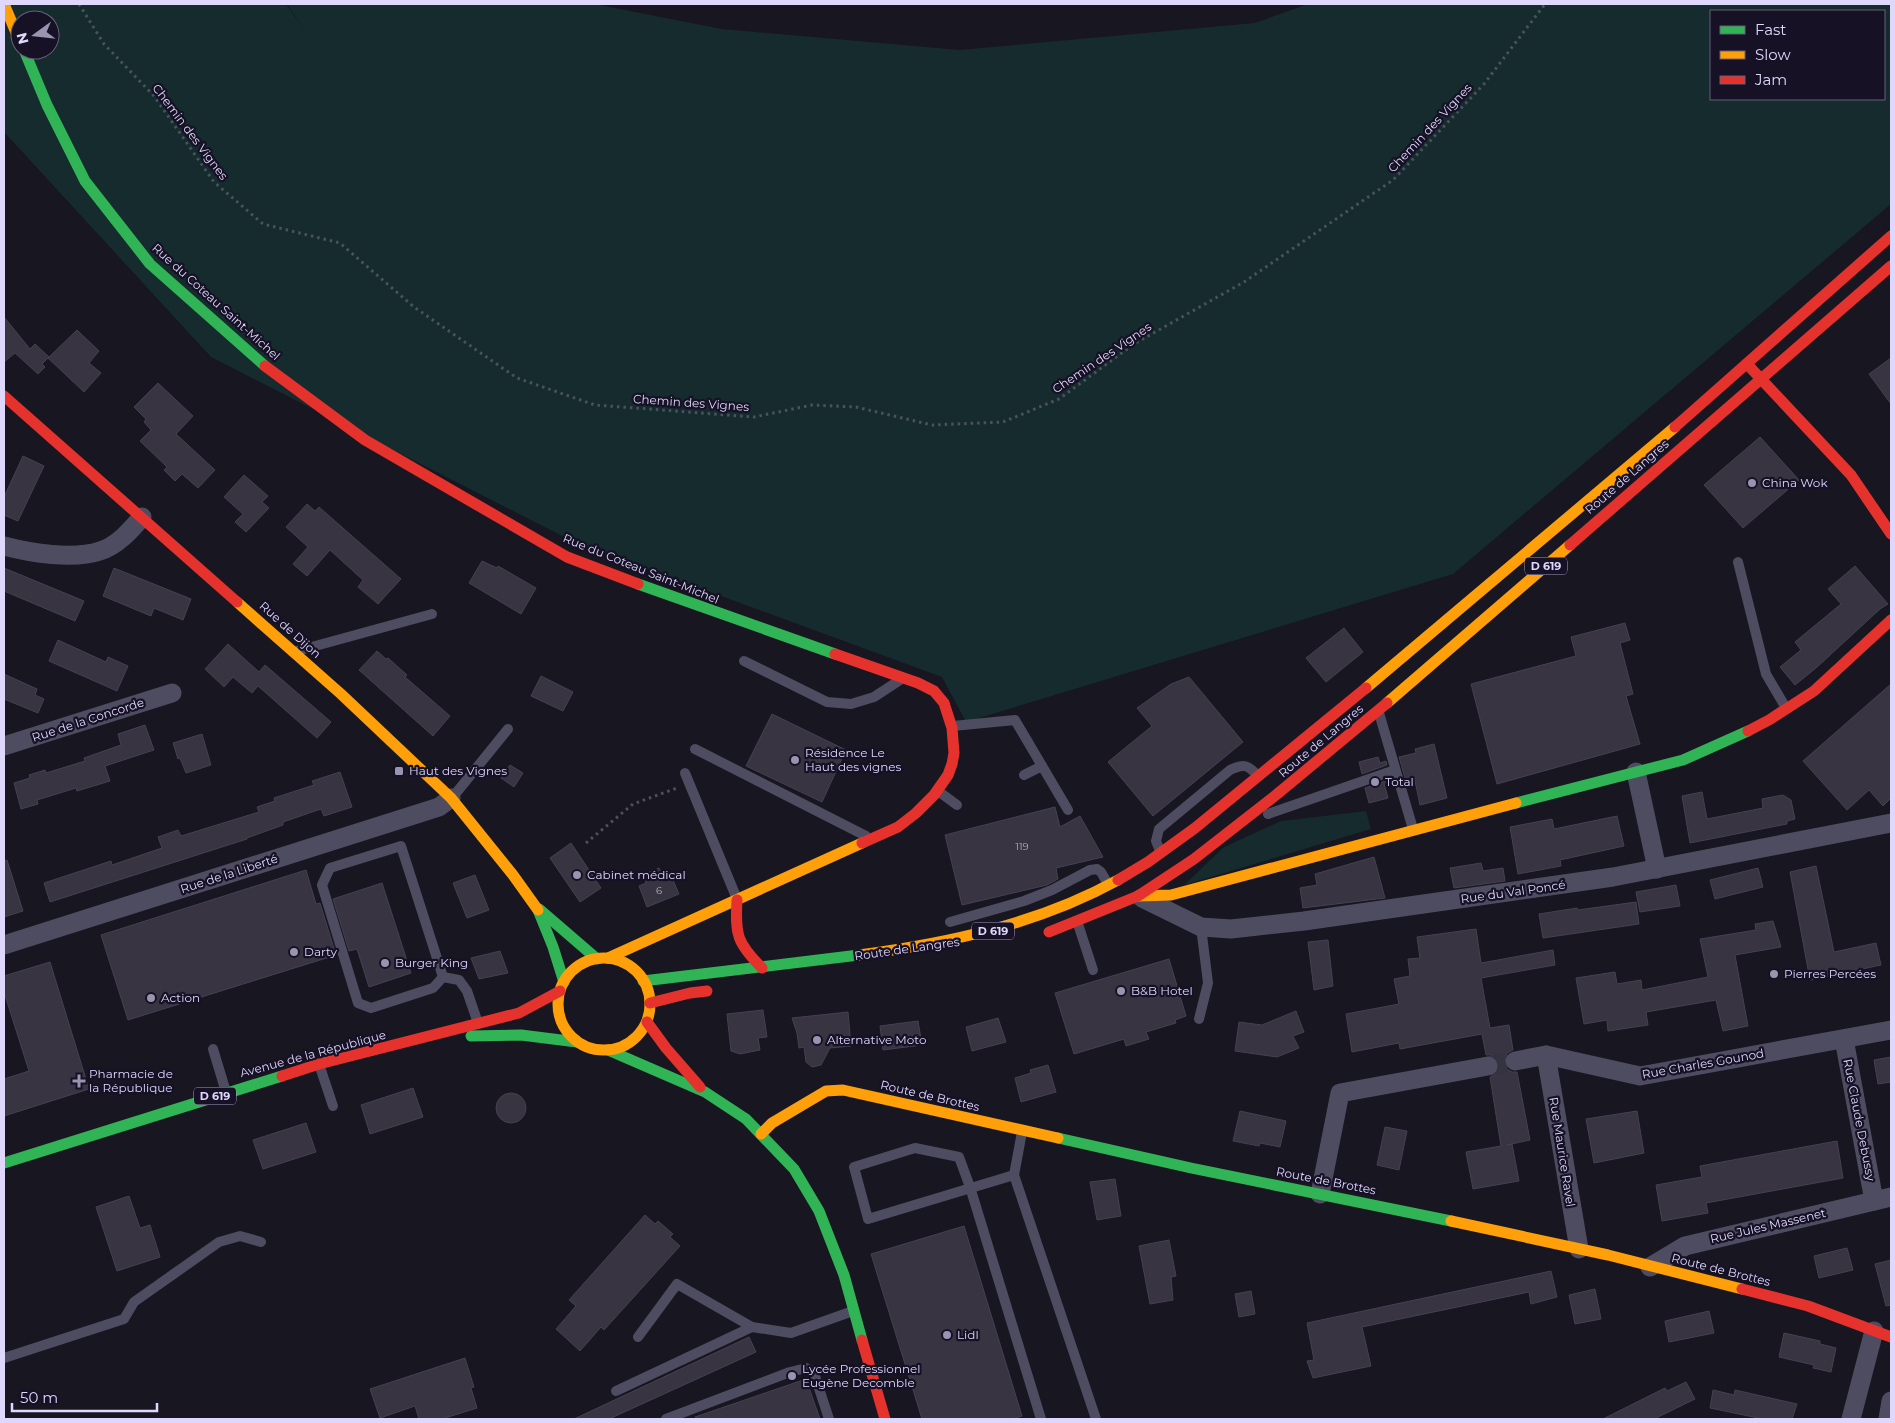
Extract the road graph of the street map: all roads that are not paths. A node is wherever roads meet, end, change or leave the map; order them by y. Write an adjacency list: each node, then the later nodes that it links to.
1 (4, 4): 2 (street)
2 (10, 18)
3 (28, 60): 23 (street, Rue du Coteau Saint-Michel)
4 (1891, 236): 6 (street, D 619)
5 (1891, 266): 7 (street, Route de Langres / D 619)
6 (1747, 364): 7 (street); 10 (street, D 619)
7 (1760, 379): 9 (street); 18 (street, Route de Langres / D 619)
8 (4, 396): 13 (street, Rue de Dijon)
9 (1851, 475): 11 (street); 14 (street)
10 (1604, 486): 12 (lane); 36 (street, D 619)
11 (1875, 490)
12 (1593, 511)
13 (142, 517): 15 (street); 21 (street, Rue de Dijon)
14 (1891, 534)
15 (4, 546)
16 (1540, 556): 18 (lane)
17 (1738, 562): 25 (lane)
18 (1535, 575): 26 (street, Route de Langres / D 619)
19 (432, 614): 21 (lane)
20 (1891, 620): 25 (street)
21 (294, 652): 38 (street, Rue de Dijon)
22 (744, 661): 23 (lane)
23 (903, 678): 27 (street, Rue du Coteau Saint-Michel)
24 (172, 693): 29 (street, Rue de la Concorde)
25 (1787, 709): 33 (street)
26 (1379, 710): 32 (lane); 36 (street, Route de Langres / D 619)
27 (952, 726): 31 (lane); 37 (street, Rue du Coteau Saint-Michel)
28 (508, 729): 38 (lane)
29 (4, 746)
30 (695, 749): 44 (lane)
31 (1042, 766): 35 (lane); 40 (lane)
32 (1395, 770): 41 (lane); 43 (lane)
33 (1636, 772): 43 (street); 46 (street)
34 (685, 773): 49 (lane)
35 (1024, 775)
36 (1268, 786): 41 (street, Route de Langres / D 619); 41 (street, D 619); 45 (lane)
37 (937, 791): 39 (lane); 44 (street, Rue du Coteau Saint-Michel)
38 (451, 798): 52 (street, Rue de Dijon); 58 (street, Rue de la Liberté)
39 (957, 806)
40 (1068, 810)
41 (1233, 815): 45 (street, Route de Langres / D 619); 48 (street, Route de Langres / D 619)
42 (1891, 823): 46 (street, Rue du Val Poncé)
43 (1413, 830): 48 (street)
44 (871, 839): 49 (street, Rue du Coteau Saint-Michel)
45 (1161, 854): 47 (street, Route de Langres / D 619)
46 (1657, 868): 55 (street, Rue du Val Poncé)
47 (1109, 886): 50 (street, Route de Langres / D 619); 51 (lane); 53 (lane)
48 (1138, 896): 51 (street, Route de Langres / D 619); 55 (street, Rue du Val Poncé)
49 (737, 900): 57 (street, Rue du Coteau Saint-Michel); 60 (street)
50 (1072, 903): 54 (lane); 60 (street, Route de Langres / D 619)
51 (1117, 905): 54 (street, Route de Langres / D 619)
52 (536, 906): 59 (street, Rue de Dijon); 64 (street, Rue de Dijon)
53 (950, 922)
54 (1077, 922): 56 (street, Route de Langres / D 619); 61 (lane)
55 (1201, 927): 67 (lane)
56 (1042, 934)
57 (658, 936): 59 (street, Rue du Coteau Saint-Michel); 63 (street)
58 (4, 945)
59 (602, 959): 63 (street); 64 (street)
60 (762, 968): 63 (street, Route de Langres / D 619)
61 (1093, 970)
62 (443, 977): 62 (lane); 69 (lane)
63 (640, 977): 66 (street)
64 (562, 987): 69 (street, Avenue de la République); 73 (street)
65 (719, 989): 66 (street)
66 (650, 1003): 68 (street)
67 (1199, 1019)
68 (647, 1022): 75 (street); 80 (street)
69 (478, 1024): 71 (street, Avenue de la République)
70 (1891, 1030): 72 (street, Rue Charles Gounod)
71 (429, 1037): 73 (street, Avenue de la République / D 619); 78 (street, Avenue de la République / D 619)
72 (1844, 1039): 76 (street, Rue Charles Gounod); 89 (street, Rue Claude Debussy)
73 (577, 1042): 75 (street)
74 (213, 1049): 81 (lane)
75 (608, 1050): 80 (street)
76 (1546, 1055): 77 (street, Rue Charles Gounod); 91 (street, Rue Maurice Ravel)
77 (1516, 1061)
78 (319, 1064): 81 (street, Avenue de la République / D 619); 82 (lane)
79 (1488, 1066): 88 (street)
80 (705, 1092): 84 (street)
81 (226, 1093): 85 (street, Avenue de la République / D 619)
82 (333, 1106)
83 (1022, 1131): 84 (street, Route de Brottes); 86 (lane); 88 (street, Route de Brottes)
84 (761, 1134): 93 (street)
85 (4, 1163)
86 (1014, 1175): 87 (lane); 104 (lane)
87 (970, 1187): 87 (lane); 103 (lane)
88 (1320, 1194): 91 (street, Route de Brottes)
89 (1883, 1199): 92 (street, Rue Jules Massenet)
90 (261, 1242): 97 (lane)
91 (1578, 1249): 92 (street, Route de Brottes)
92 (1650, 1267): 95 (street, Route de Brottes)
93 (854, 1311): 94 (lane); 102 (street)
94 (752, 1327): 96 (lane); 98 (lane)
95 (1886, 1334): 105 (street)
96 (638, 1337)
97 (4, 1358)
98 (616, 1391)
99 (1891, 1401): 106 (street)
100 (666, 1419): 101 (lane)
101 (829, 1419)
102 (885, 1419)
103 (1041, 1419)
104 (1096, 1419)
105 (1852, 1419)
106 (1888, 1419)

